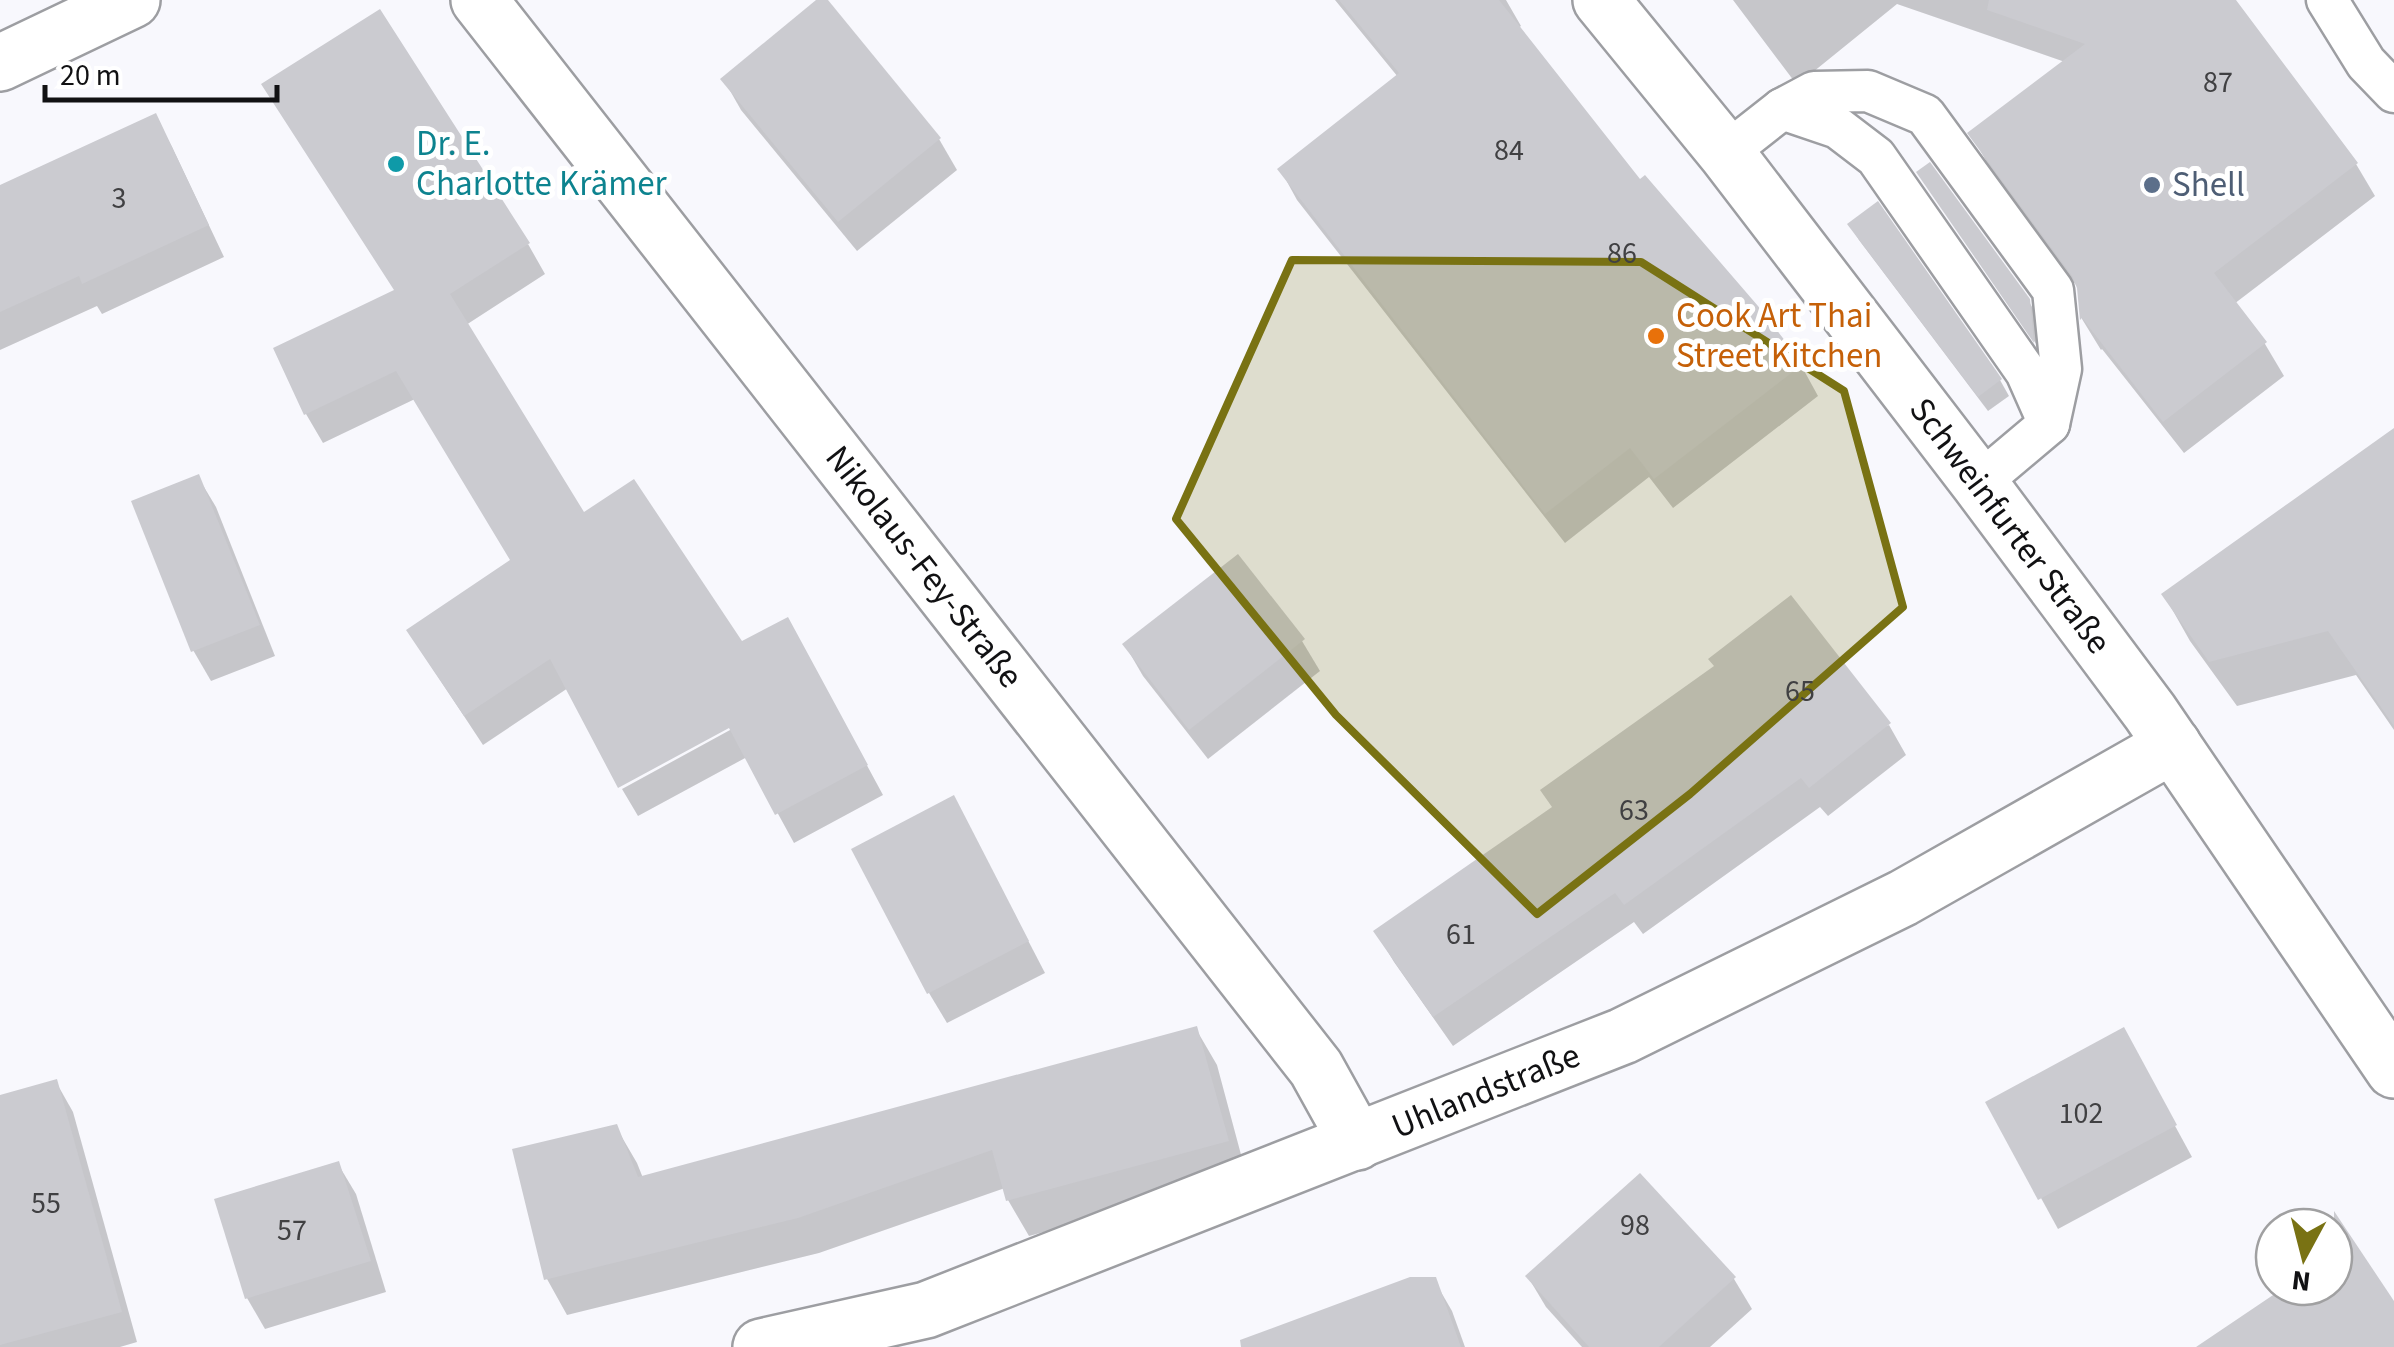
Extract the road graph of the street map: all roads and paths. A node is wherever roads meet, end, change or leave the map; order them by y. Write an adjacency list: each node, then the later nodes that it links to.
1 (132, 0): 5 (street)
2 (479, 0): 13 (street, Nikolaus-Fey-Straße)
3 (1601, 0): 8 (street, Schweinfurter Straße)
4 (2327, 0): 6 (lane)
5 (0, 64)
6 (2394, 92)
7 (1782, 109): 8 (lane); 9 (lane); 9 (lane)
8 (1726, 153): 10 (street, Schweinfurter Straße)
9 (2049, 424): 10 (lane)
10 (1979, 483): 11 (street, Schweinfurter Straße)
11 (2173, 745): 12 (street, Schweinfurter Straße); 13 (street, Uhlandstraße)
12 (2394, 1070)
13 (1357, 1142): 14 (street, Uhlandstraße)
14 (933, 1328): 15 (street, Uhlandstraße)
15 (761, 1347)

